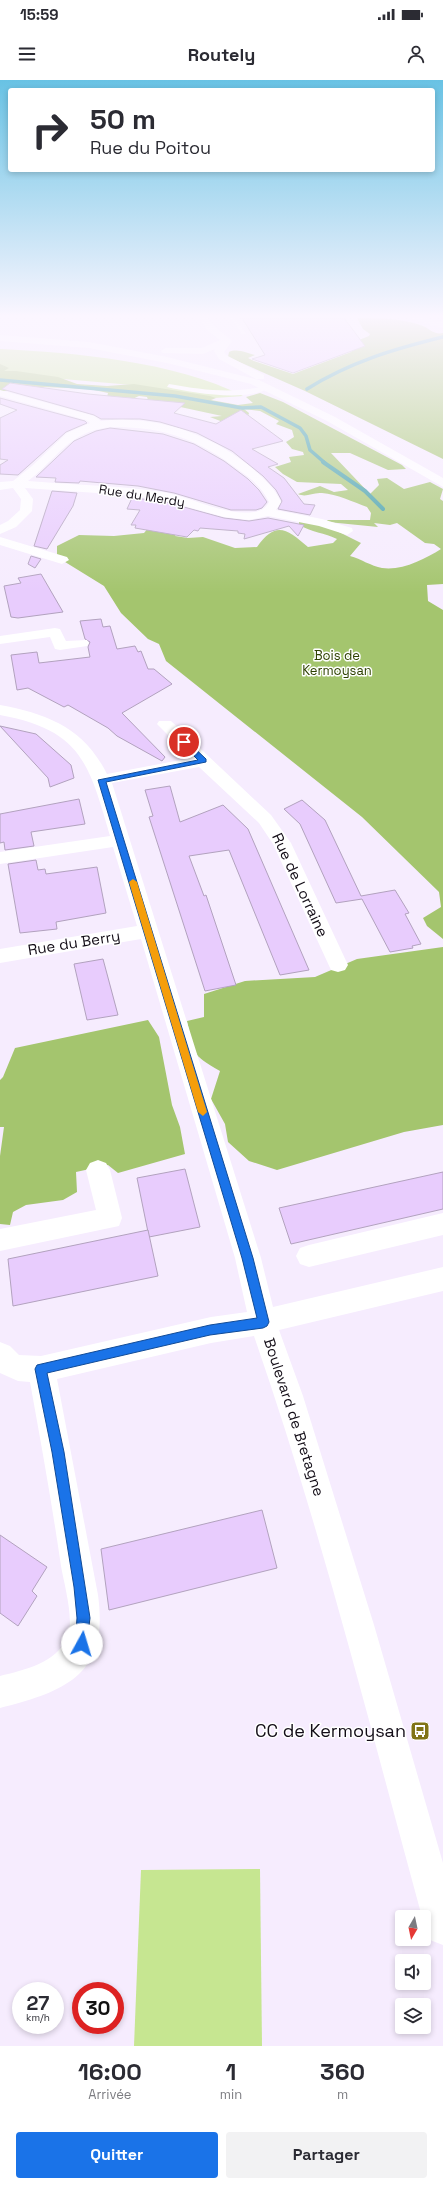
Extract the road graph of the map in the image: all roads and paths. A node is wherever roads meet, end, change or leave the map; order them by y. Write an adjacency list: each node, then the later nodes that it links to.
1 (60, 410): 4 (main road)
2 (311, 410): 6 (main road)
3 (332, 410): 5 (main road)
4 (99, 425): 7 (main road); 9 (main road)
5 (380, 434)
6 (443, 483)
7 (16, 484): 8 (main road, Rue du Merdy); 9 (main road, Rue du Merdy); 10 (main road)
8 (0, 486)
9 (266, 512): 11 (main road, Rue du Merdy)
10 (0, 530)
11 (346, 531)
12 (0, 541): 13 (main road)
13 (62, 560)
14 (0, 640): 15 (main road)
15 (82, 643)
16 (0, 710): 19 (main road, Boulevard de Bretagne)
17 (165, 724): 18 (main road, Rue de Lorraine)
18 (203, 761): 19 (main road); 24 (main road, Rue de Lorraine)
19 (102, 780): 20 (main road, Boulevard de Bretagne)
20 (121, 840): 21 (main road); 22 (main road, Boulevard de Bretagne)
21 (0, 858)
22 (148, 931): 23 (main road, Rue du Berry); 30 (main road, Boulevard de Bretagne)
23 (0, 956)
24 (338, 965)
25 (98, 1170): 27 (main road)
26 (443, 1224): 28 (main road)
27 (0, 1240)
28 (309, 1256)
29 (443, 1279): 30 (main road)
30 (263, 1322): 32 (main road); 34 (main road, Boulevard de Bretagne)
31 (0, 1355): 32 (main road)
32 (41, 1369): 33 (main road)
33 (0, 1692)
34 (443, 1927)

